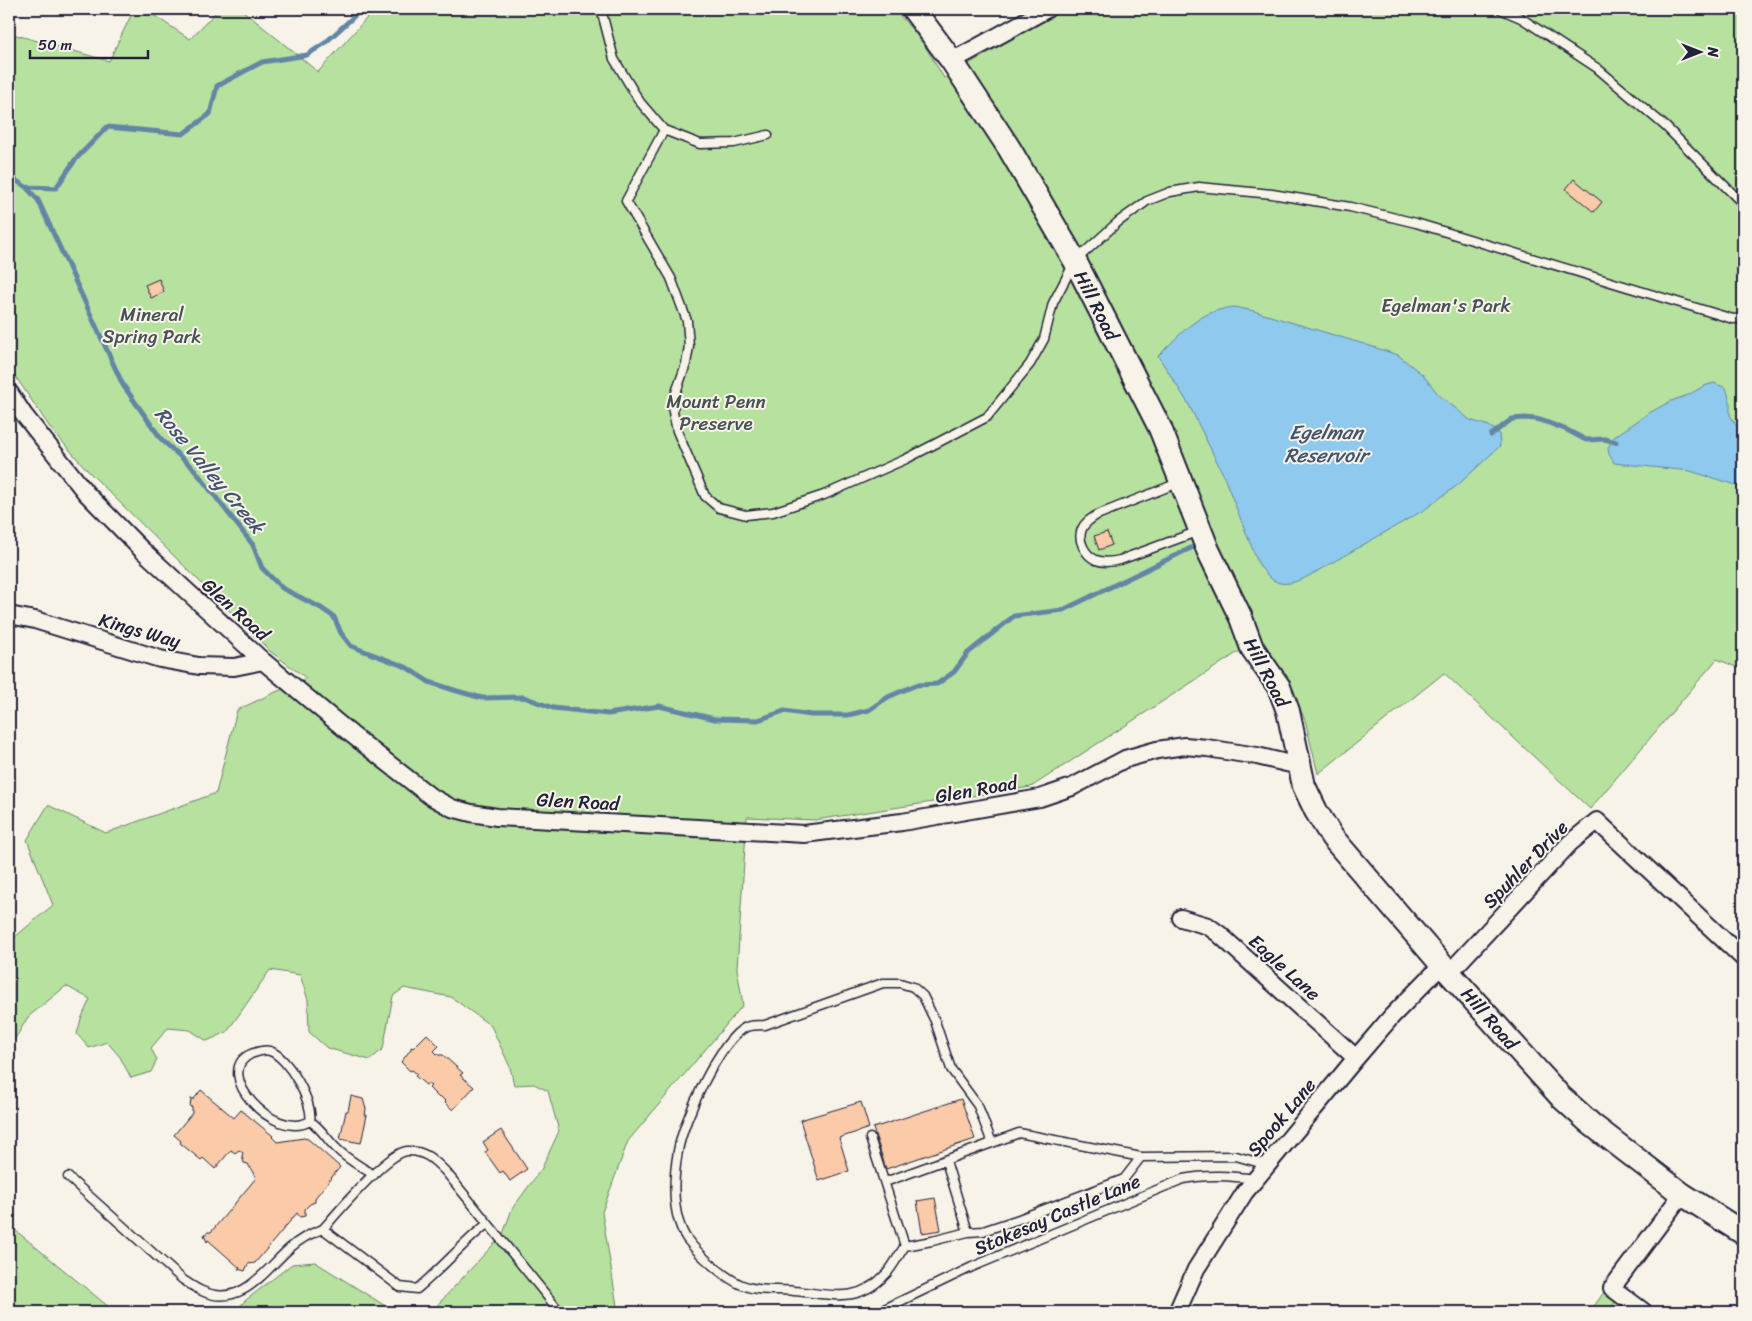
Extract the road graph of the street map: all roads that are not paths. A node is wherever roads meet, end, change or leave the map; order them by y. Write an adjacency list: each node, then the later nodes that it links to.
1 (600, 9): 6 (lane)
2 (913, 9): 5 (street, Hill Road)
3 (1047, 9): 5 (street)
4 (1500, 9): 8 (lane)
5 (952, 61): 9 (street, Hill Road)
6 (664, 130): 7 (lane); 9 (lane)
7 (768, 135)
8 (1743, 204)
9 (1075, 261): 10 (lane); 12 (street, Hill Road)
10 (1743, 318)
11 (9, 392): 15 (street, Glen Road)
12 (1183, 481): 13 (street, Hill Road); 13 (lane)
13 (1201, 530): 16 (street, Hill Road)
14 (9, 615): 15 (street, Kings Way)
15 (263, 661): 16 (street, Glen Road)
16 (1299, 766): 19 (street, Hill Road)
17 (1181, 918): 20 (street, Eagle Lane)
18 (1743, 958): 19 (street, Spuhler Drive)
19 (1446, 969): 20 (street, Spook Lane); 31 (street, Hill Road)
20 (1356, 1058): 26 (street, Spook Lane)
21 (310, 1121): 21 (lane); 27 (lane)
22 (870, 1138): 30 (lane)
23 (992, 1143): 24 (lane); 25 (lane); 36 (lane)
24 (1141, 1157): 26 (lane); 34 (lane)
25 (946, 1160): 30 (lane); 34 (lane)
26 (1267, 1165): 29 (street, Spook Lane)
27 (374, 1175): 32 (lane); 33 (lane)
28 (68, 1177): 33 (lane)
29 (1256, 1179): 38 (lane, Stokesay Castle Lane); 39 (street, Spook Lane)
30 (885, 1182): 36 (lane)
31 (1682, 1194): 35 (street, Hill Road); 40 (street)
32 (487, 1224): 33 (lane); 37 (lane)
33 (323, 1229)
34 (968, 1232): 36 (lane)
35 (1743, 1233)
36 (905, 1246)
37 (560, 1312)
38 (878, 1312)
39 (1177, 1312)
40 (1644, 1312)

